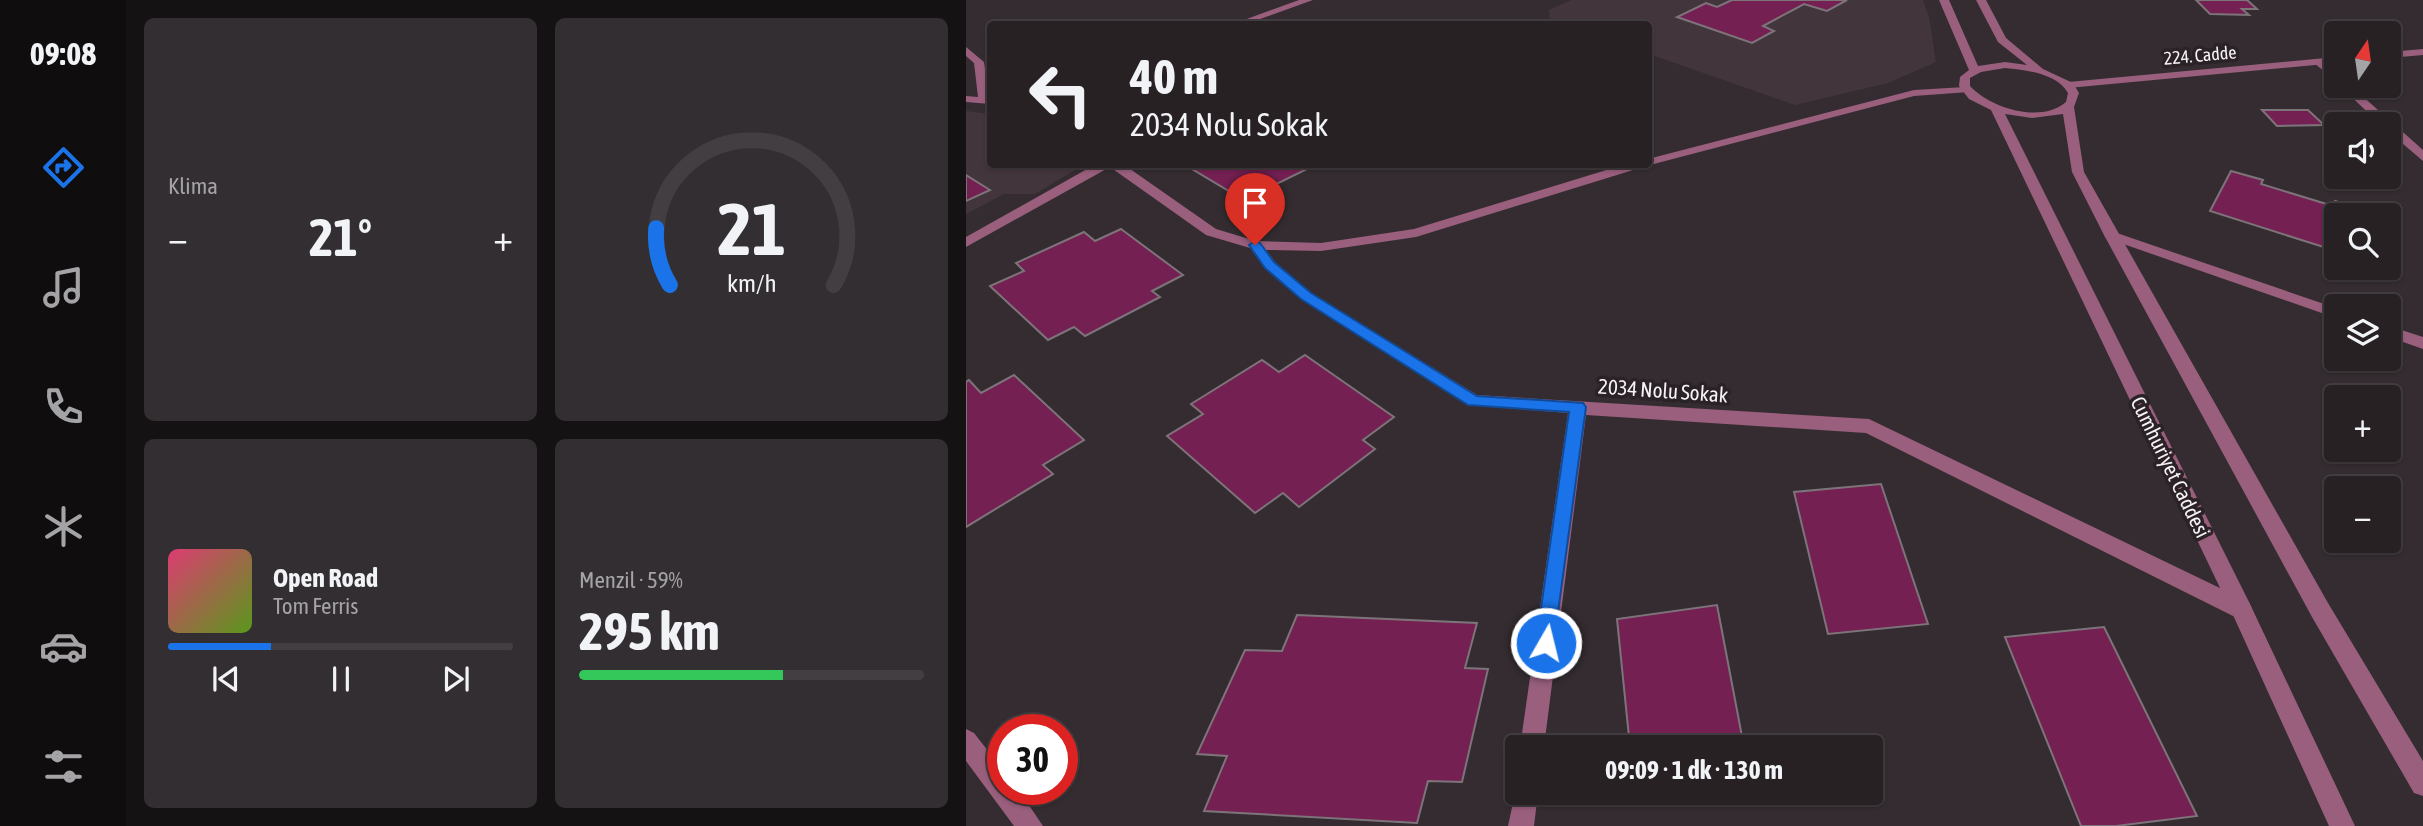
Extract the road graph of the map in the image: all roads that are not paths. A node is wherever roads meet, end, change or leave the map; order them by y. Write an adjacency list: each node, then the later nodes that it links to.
1 (1308, 0): 4 (street)
2 (1944, 0): 11 (street)
3 (1981, 0): 12 (street)
4 (1247, 21)
5 (966, 50): 17 (street)
6 (2423, 52): 7 (street)
7 (2401, 54)
8 (2318, 61): 9 (street, 224. Cadde); 10 (street); 13 (street, 224. Cadde)
9 (2324, 61)
10 (2324, 67)
11 (1974, 70): 12 (street); 14 (street)
12 (2040, 70): 13 (street)
13 (2068, 85): 18 (street)
14 (1965, 90): 19 (street); 23 (street)
15 (2358, 98): 20 (street)
16 (966, 99): 17 (street)
17 (987, 100)
18 (2068, 107): 19 (street); 27 (street)
19 (1997, 110): 34 (street, Cumhuriyet Caddesi)
20 (2374, 112)
21 (2401, 137): 22 (street)
22 (2423, 157)
23 (1652, 162)
24 (1099, 168): 28 (street)
25 (1120, 168): 29 (street)
26 (1628, 168): 29 (street)
27 (2111, 235): 30 (street); 37 (street)
28 (966, 243)
29 (1255, 245): 33 (street, 2034 Nolu Sokak)
30 (2324, 309)
31 (2401, 335): 32 (street)
32 (2423, 343)
33 (1578, 407): 34 (street, 2034 Nolu Sokak); 35 (street)
34 (2241, 609): 41 (street, Cumhuriyet Caddesi)
35 (1534, 735)
36 (966, 741): 39 (street)
37 (2423, 784)
38 (1524, 805): 40 (street)
39 (1030, 826)
40 (1521, 826)
41 (2343, 826)

